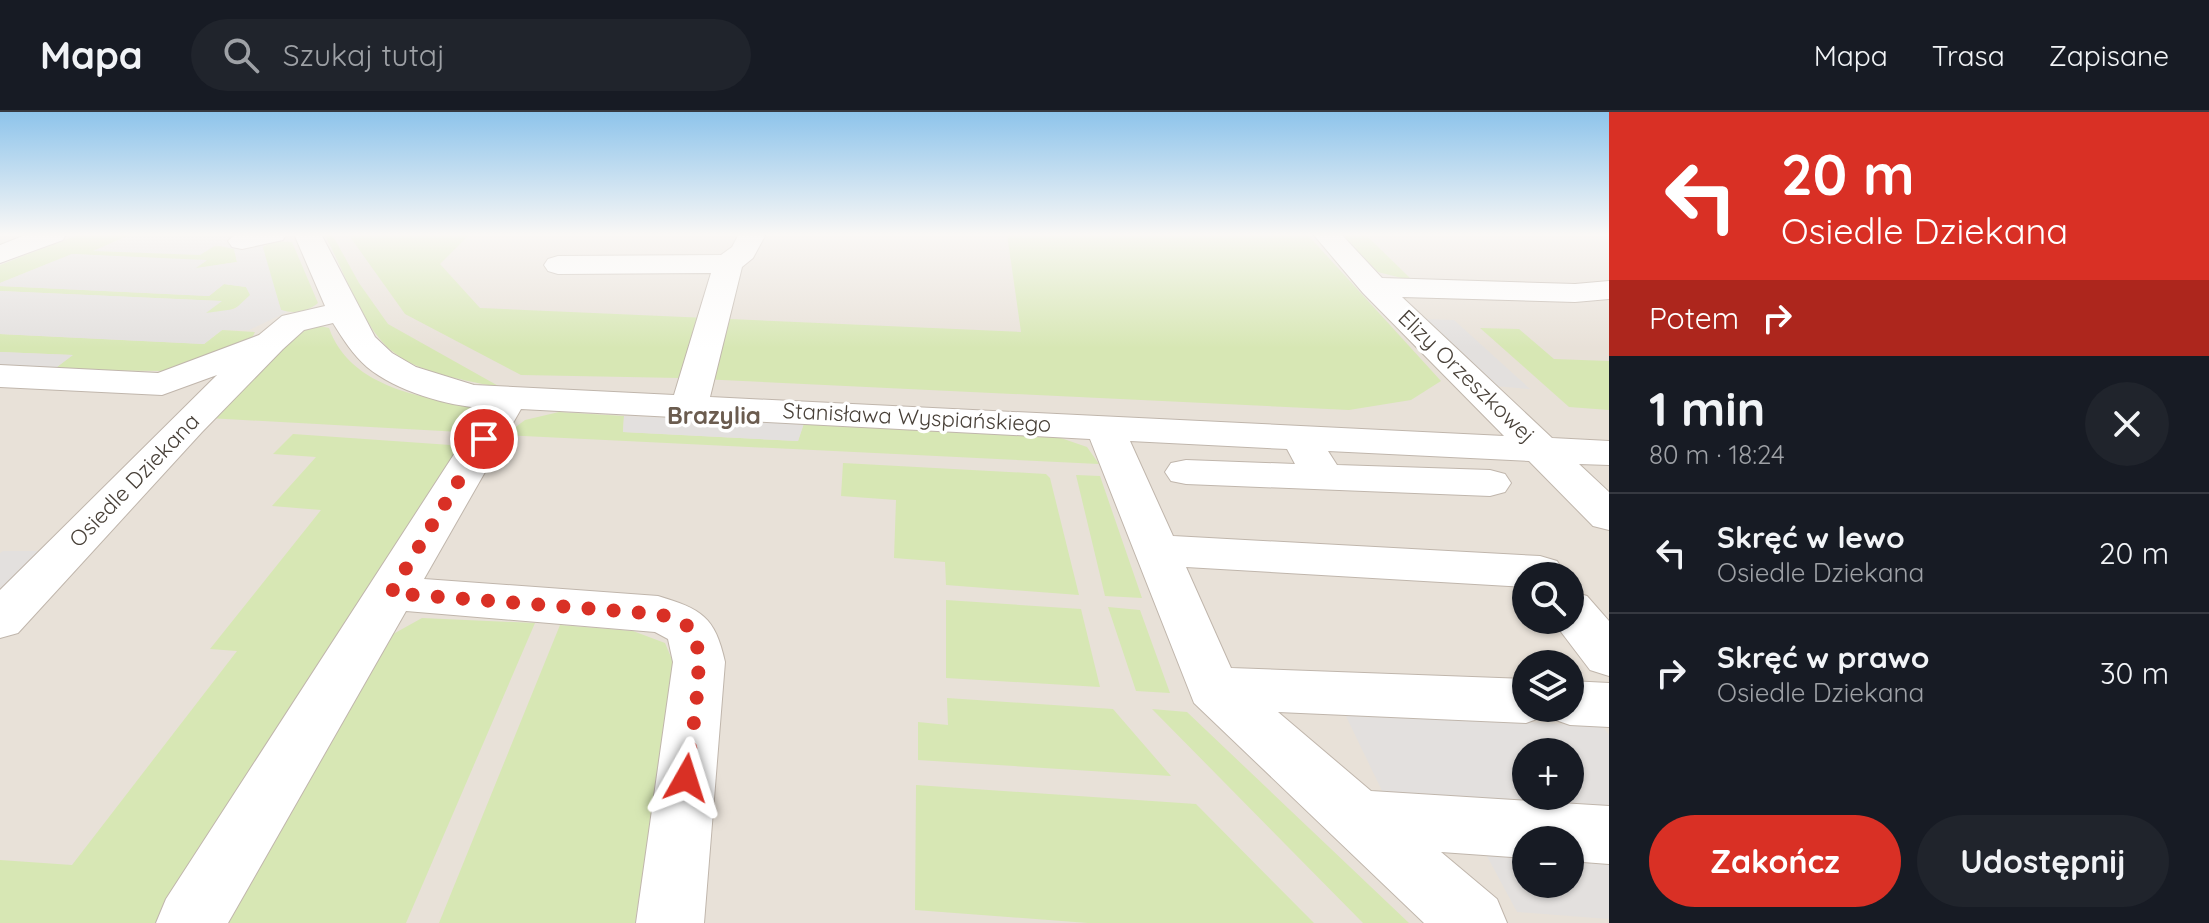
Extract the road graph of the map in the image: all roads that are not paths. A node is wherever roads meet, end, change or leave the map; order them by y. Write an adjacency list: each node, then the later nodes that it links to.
1 (324, 272): 6 (street, Stanisława Wyspiańskiego)
2 (726, 272): 10 (street)
3 (1360, 272): 4 (street, Elizy Orzeszkowej)
4 (1374, 287): 5 (street); 13 (street, Elizy Orzeszkowej)
5 (1609, 290)
6 (341, 311): 7 (street, Osiedle Dziekana); 9 (street, Stanisława Wyspiańskiego)
7 (277, 329): 8 (street, Osiedle Dziekana); 22 (street, Osiedle Dziekana)
8 (0, 376)
9 (508, 399): 10 (street, Stanisława Wyspiańskiego); 21 (street)
10 (689, 406): 11 (street, Stanisława Wyspiańskiego)
11 (1105, 427): 12 (street, Stanisława Wyspiańskiego); 19 (street)
12 (1300, 438): 13 (street, Stanisława Wyspiańskiego); 16 (street)
13 (1545, 451): 14 (street, Stanisława Wyspiańskiego); 18 (street, Elizy Orzeszkowej)
14 (1609, 453)
15 (1186, 472): 16 (street)
16 (1324, 477): 17 (street)
17 (1490, 483)
18 (1609, 516)
19 (1156, 550): 20 (street); 25 (street)
20 (1512, 570)
21 (391, 593): 31 (street); 32 (street)
22 (0, 620)
23 (1584, 625): 24 (street)
24 (1609, 656)
25 (1213, 688): 26 (street); 29 (street)
26 (1512, 700)
27 (1584, 704): 28 (street)
28 (1609, 705)
29 (1357, 818): 30 (street); 33 (street)
30 (1609, 835)
31 (190, 923)
32 (670, 923)
33 (1473, 923)

